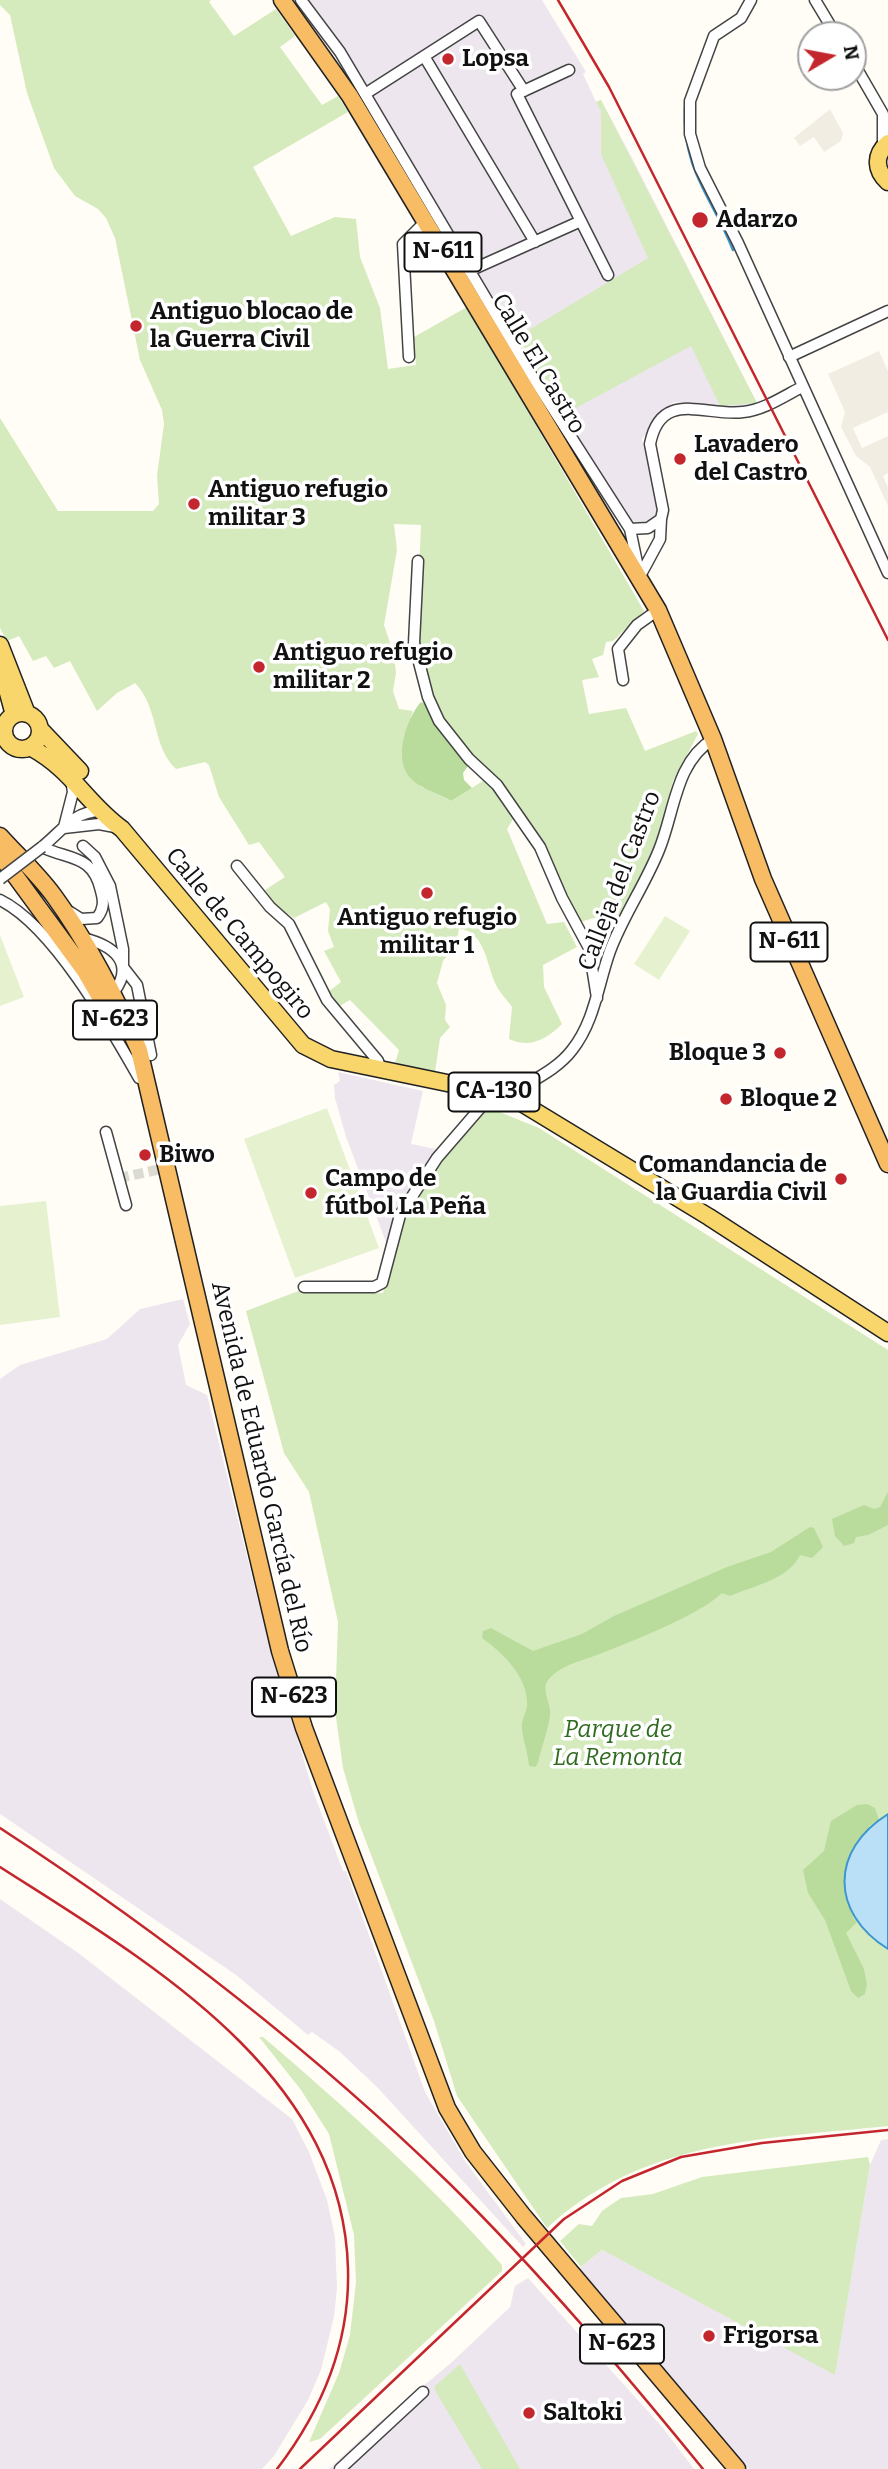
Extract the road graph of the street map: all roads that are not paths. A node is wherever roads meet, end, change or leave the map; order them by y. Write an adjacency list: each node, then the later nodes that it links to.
1 (282, 0): 16 (highway, Calle El Castro / N-611)
2 (301, 0): 10 (street, Calle El Castro)
3 (751, 0): 22 (street)
4 (815, 0): 5 (street)
5 (828, 21)
6 (424, 56): 9 (street); 10 (street); 17 (street)
7 (569, 70): 9 (street)
8 (867, 85): 11 (street)
9 (521, 92): 15 (street)
10 (365, 94): 18 (street, Calle El Castro)
11 (875, 98): 12 (street); 13 (street)
12 (888, 115)
13 (886, 145): 14 (main road)
14 (888, 182)
15 (581, 221): 17 (street, Calle El Castro); 19 (street)
16 (425, 222): 21 (street); 28 (highway, Calle El Castro / N-611)
17 (536, 242): 18 (street, Calle El Castro)
18 (469, 271): 25 (street, Calle El Castro)
19 (608, 275)
20 (888, 311): 22 (street)
21 (409, 357)
22 (789, 358): 23 (street)
23 (802, 387): 24 (street); 27 (street)
24 (661, 519): 25 (street); 28 (street)
25 (631, 529): 28 (street, Calle El Castro)
26 (418, 561): 57 (street)
27 (888, 573)
28 (640, 576): 29 (highway, Calle El Castro / N-611)
29 (658, 610): 32 (street); 36 (highway, Calle El Castro / N-611)
30 (0, 645): 33 (main road, CA-130)
31 (1, 672): 33 (main road, CA-130)
32 (623, 680)
33 (18, 707): 34 (main road, CA-130); 35 (main road)
34 (40, 730): 37 (main road); 41 (main road, Calle de Campogiro / CA-130)
35 (6, 738): 37 (main road, CA-130); 38 (main road)
36 (713, 738): 57 (street, Calleja del Castro); 63 (highway, Calle El Castro / N-611)
37 (30, 747): 39 (main road, Calle de Campogiro / CA-130)
38 (0, 758)
39 (52, 759): 40 (main road, Calle de Campogiro / CA-130); 42 (street)
40 (100, 810): 41 (main road, Calle de Campogiro / CA-130); 42 (street)
41 (119, 824): 42 (street); 59 (main road, Calle de Campogiro / CA-130)
42 (64, 828): 44 (street)
43 (0, 836): 49 (highway, Avenida de Eduardo García del Río / N-623)
44 (42, 846): 48 (street, bridge); 49 (street)
45 (83, 846): 54 (street)
46 (0, 855): 55 (highway, Avenida de Eduardo García del Río / N-623)
47 (237, 866): 59 (street)
48 (0, 879)
49 (53, 895): 51 (highway, Avenida de Eduardo García del Río / N-623)
50 (0, 900): 55 (street)
51 (83, 938): 52 (street, Avenida de Eduardo García del Río); 53 (highway, Avenida de Eduardo García del Río / N-623)
52 (115, 954): 53 (street); 54 (street)
53 (93, 957): 55 (street); 56 (highway, Avenida de Eduardo García del Río / N-623)
54 (123, 967): 56 (street); 58 (street)
55 (85, 978): 56 (street); 62 (highway, Avenida de Eduardo García del Río / N-623)
56 (114, 992): 62 (highway, Avenida de Eduardo García del Río / N-623)
57 (597, 998): 60 (street, Calleja del Castro)
58 (151, 1055)
59 (381, 1070): 60 (main road, Calle de Campogiro / CA-130)
60 (501, 1094): 65 (street, Calleja del Castro); 66 (main road, Calle de Campogiro / CA-130)
61 (106, 1132): 64 (street)
62 (160, 1140): 67 (highway, Avenida de Eduardo García del Río / N-623)
63 (888, 1164)
64 (126, 1205)
65 (304, 1287)
66 (888, 1333)
67 (524, 2217): 70 (highway, Avenida de Eduardo García del Río / N-623); 71 (highway, Avenida de Eduardo García del Río / N-623)
68 (423, 2392): 69 (street)
69 (340, 2469)
70 (723, 2469)
71 (737, 2469)

